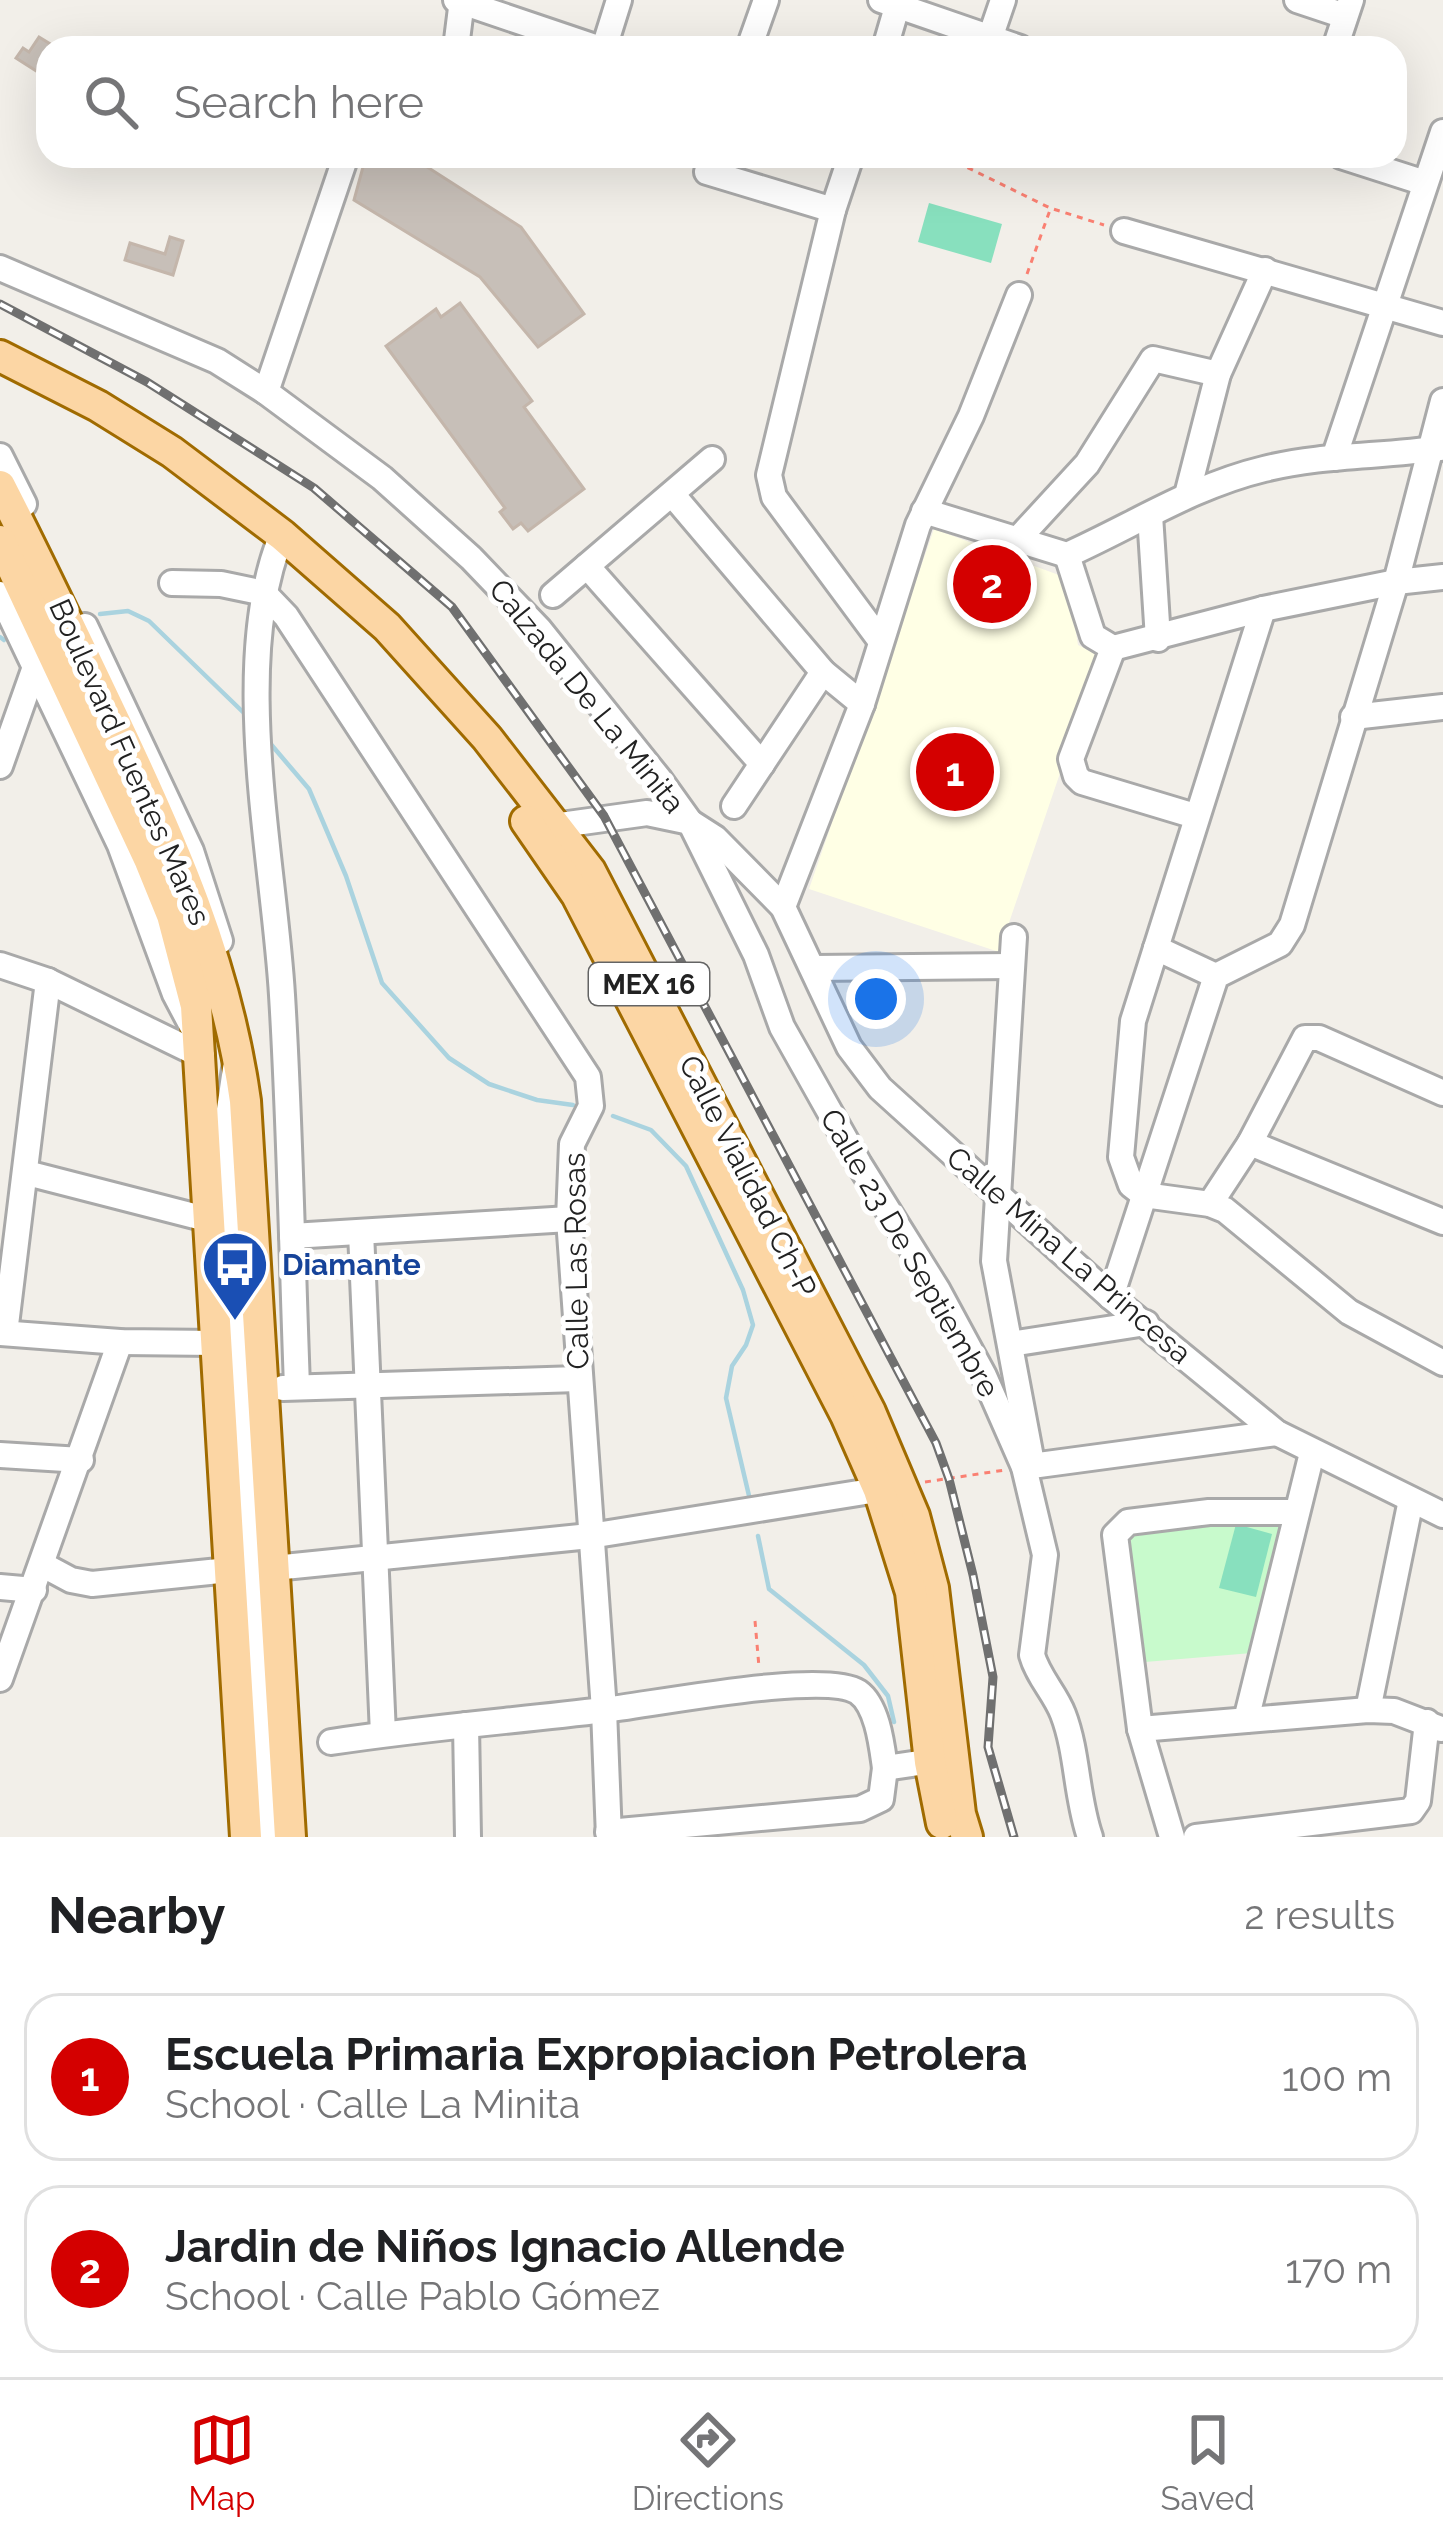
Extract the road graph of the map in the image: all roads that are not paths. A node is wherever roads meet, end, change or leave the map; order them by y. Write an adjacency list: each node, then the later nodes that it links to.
1 (620, 0): 10 (street)
2 (766, 0): 11 (street)
3 (1003, 0): 14 (street)
4 (1297, 0): 7 (street)
5 (460, 1): 8 (street); 9 (street)
6 (893, 2): 12 (street); 13 (street)
7 (1348, 8)
8 (458, 36)
9 (565, 36)
10 (606, 36)
11 (753, 36)
12 (887, 36)
13 (985, 36)
14 (991, 36)
15 (1443, 132): 20 (street)
16 (342, 168): 31 (street)
17 (847, 168): 21 (street)
18 (1378, 168): 20 (street)
19 (708, 171): 21 (street)
20 (1424, 183): 26 (street)
21 (833, 210): 55 (street)
22 (1124, 231): 24 (street)
23 (0, 268): 31 (street, Calzada De La Minita)
24 (1264, 270): 26 (street); 29 (street)
25 (1019, 295): 40 (street)
26 (1384, 308): 27 (street); 35 (street)
27 (1443, 323)
28 (0, 356): 44 (main road, Calle Vialidad Ch-P / MEX 16)
29 (1218, 374): 39 (street); 42 (street)
30 (0, 377): 44 (main road, Calle Vialidad Ch-P / MEX 16)
31 (266, 392): 67 (street, Calzada De La Minita)
32 (1443, 401): 33 (street)
33 (1436, 449): 35 (street); 48 (street)
34 (0, 456): 81 (street)
35 (1334, 458): 39 (street)
36 (712, 459): 38 (street)
37 (0, 486): 69 (main road, Boulevard Fuentes Mares)
38 (672, 494): 46 (street); 58 (street)
39 (1187, 495): 41 (street)
40 (924, 511): 42 (street); 55 (street)
41 (1150, 515): 45 (street); 54 (street)
42 (1017, 540): 45 (street)
43 (0, 541): 69 (main road, Boulevard Fuentes Mares)
44 (279, 543): 50 (street); 68 (main road, Calle Vialidad Ch-P / MEX 16)
45 (1067, 556): 56 (street)
46 (587, 566): 52 (street); 63 (street)
47 (1443, 577): 48 (street)
48 (1396, 582): 53 (street); 62 (street)
49 (172, 583): 50 (street)
50 (264, 592): 89 (street, Calle Las Rosas); 93 (street)
51 (0, 594): 57 (street)
52 (553, 595)
53 (1263, 610): 54 (street); 66 (street)
54 (1158, 639): 56 (street)
55 (880, 640): 60 (street)
56 (1113, 648): 66 (street)
57 (35, 667): 59 (street); 78 (street)
58 (823, 672): 60 (street); 63 (street)
59 (10, 704): 64 (street)
60 (862, 704): 70 (street)
61 (1443, 706): 62 (street)
62 (1353, 717): 76 (street)
63 (762, 764): 65 (street)
64 (0, 766)
65 (734, 806)
66 (1195, 816): 72 (street)
67 (690, 822): 68 (street, Calzada De La Minita); 70 (street, Calzada De La Minita); 109 (street, Calle 23 De Septiembre)
68 (542, 827): 110 (main road, Calle Vialidad Ch-P / MEX 16)
69 (161, 850): 78 (main road, Boulevard Fuentes Mares); 79 (main road, Boulevard Fuentes Mares)
70 (783, 907): 75 (street, Calle Mina La Princesa)
71 (1014, 937): 74 (street)
72 (1156, 948): 76 (street); 86 (street)
73 (0, 965): 77 (street)
74 (1011, 966): 75 (street); 85 (street)
75 (814, 968): 85 (street, Calle Mina La Princesa)
76 (1216, 976): 86 (street)
77 (48, 981): 78 (street); 84 (street)
78 (201, 1048): 82 (street); 90 (main road, Boulevard Fuentes Mares)
79 (238, 1049): 81 (main road, Boulevard Fuentes Mares); 82 (street)
80 (1443, 1093): 83 (street)
81 (244, 1100): 104 (main road, Boulevard Fuentes Mares)
82 (226, 1130): 134 (street)
83 (1250, 1143): 87 (street); 91 (street)
84 (28, 1173): 88 (street); 90 (street)
85 (995, 1192): 94 (street, Calle Mina La Princesa); 99 (street)
86 (1144, 1195): 87 (street); 94 (street)
87 (1210, 1204): 100 (street)
88 (10, 1216): 96 (street)
89 (569, 1219): 92 (street); 101 (street, Calle Las Rosas)
90 (210, 1220): 98 (main road, Boulevard Fuentes Mares)
91 (1443, 1222)
92 (362, 1232): 93 (street); 102 (street)
93 (292, 1237): 103 (street)
94 (1112, 1297): 95 (street, Calle Mina La Princesa)
95 (1146, 1324): 99 (street); 105 (street, Calle Mina La Princesa)
96 (3, 1333): 97 (street)
97 (119, 1342): 98 (street); 108 (street)
98 (217, 1342): 118 (main road, Boulevard Fuentes Mares)
99 (1011, 1344): 109 (street)
100 (1443, 1363)
101 (578, 1379): 102 (street); 114 (street, Calle Las Rosas)
102 (370, 1384): 103 (street); 115 (street)
103 (297, 1386): 104 (street)
104 (262, 1390): 117 (main road, Boulevard Fuentes Mares)
105 (1277, 1433): 106 (street, Calle Mina La Princesa); 109 (street)
106 (1312, 1453): 111 (street, Calle Mina La Princesa); 112 (street)
107 (0, 1455): 108 (street)
108 (81, 1460): 116 (street)
109 (1028, 1466): 139 (street, Calle 23 De Septiembre)
110 (890, 1488): 114 (street); 130 (main road, Calle Vialidad Ch-P / MEX 16)
111 (1412, 1500): 113 (street, Calle Mina La Princesa); 123 (street)
112 (1296, 1511): 124 (street); 127 (street)
113 (1443, 1515)
114 (590, 1536): 115 (street); 122 (street, Calle Las Rosas)
115 (376, 1556): 117 (street); 128 (street)
116 (43, 1564): 118 (street); 120 (street)
117 (274, 1568): 135 (main road, Boulevard Fuentes Mares)
118 (229, 1570): 133 (main road, Boulevard Fuentes Mares)
119 (0, 1587): 120 (street)
120 (34, 1590): 121 (street)
121 (0, 1679)
122 (604, 1710): 125 (street); 131 (street); 132 (street, Calle Las Rosas)
123 (1368, 1710): 124 (street); 126 (street)
124 (1246, 1720): 127 (street)
125 (466, 1725): 128 (street); 136 (street)
126 (1435, 1726): 141 (street)
127 (1140, 1729): 140 (street)
128 (383, 1734): 129 (street)
129 (331, 1742)
130 (941, 1760): 131 (street); 137 (main road, Calle Vialidad Ch-P / MEX 16); 138 (main road, Calle Vialidad Ch-P / MEX 16)
131 (885, 1768): 132 (street)
132 (609, 1834)
133 (246, 1837)
134 (266, 1837)
135 (290, 1837)
136 (468, 1837)
137 (946, 1837)
138 (967, 1837)
139 (1090, 1837)
140 (1172, 1837)
141 (1196, 1837)

